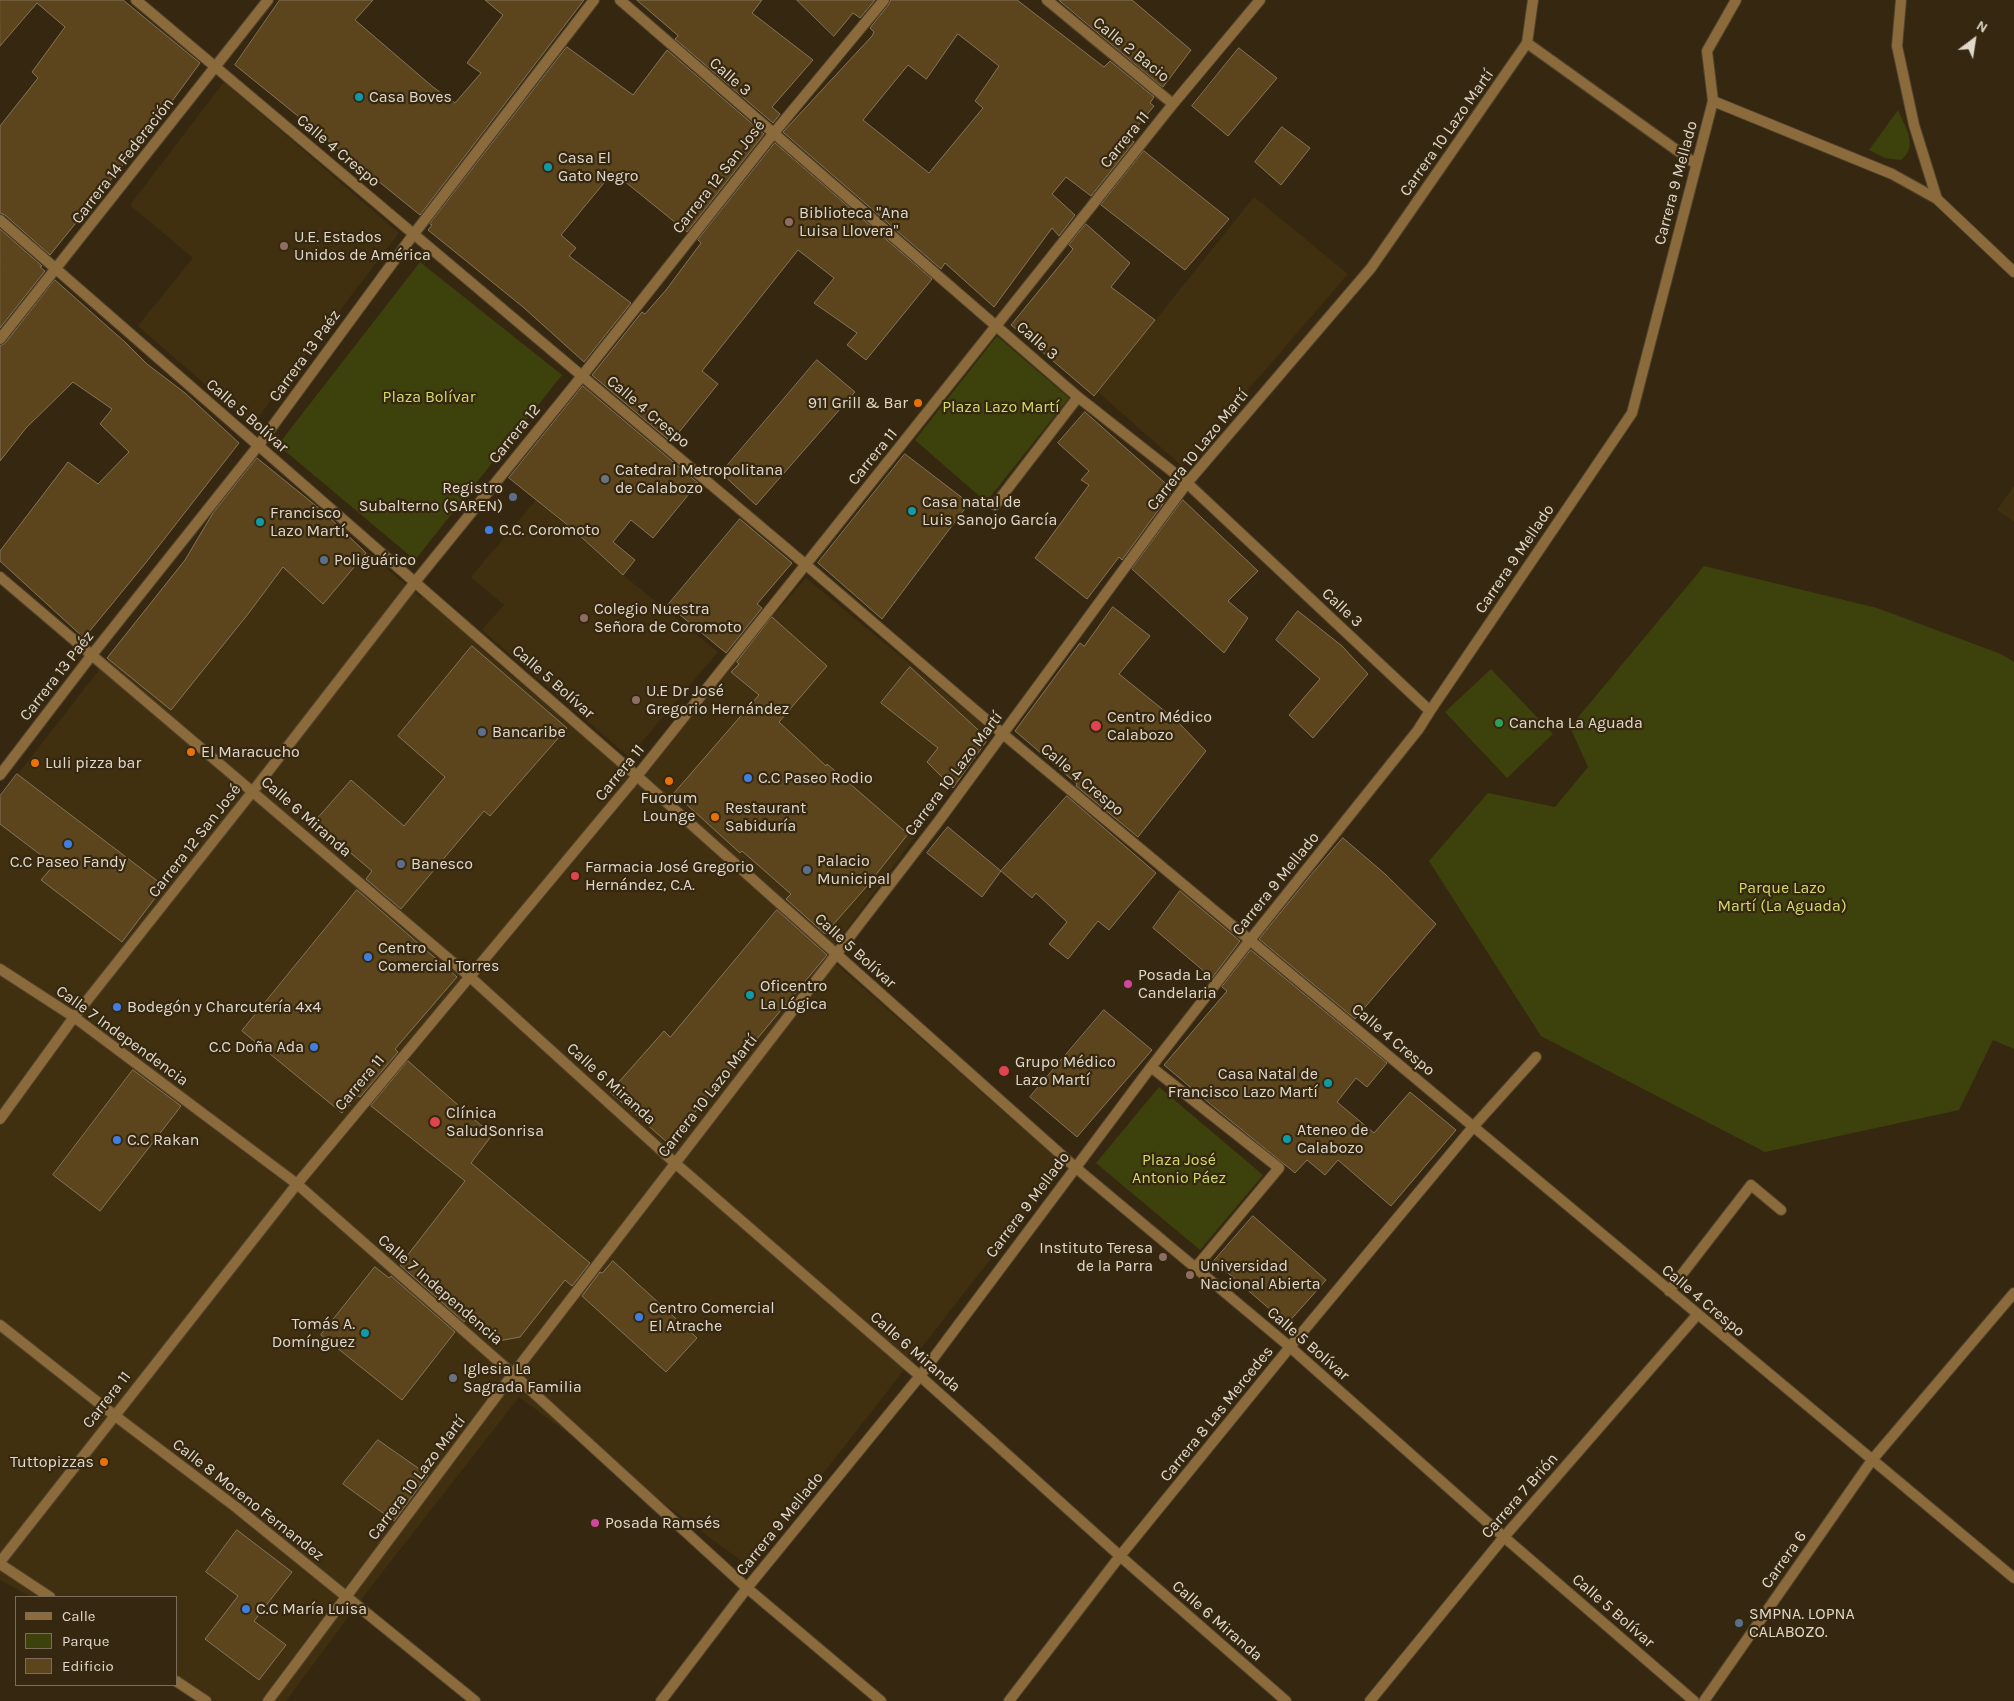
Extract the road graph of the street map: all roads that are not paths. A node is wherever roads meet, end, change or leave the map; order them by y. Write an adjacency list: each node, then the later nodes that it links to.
1 (136, 0): 12 (street, Calle 4 Crespo)
2 (268, 0): 12 (street, Carrera 14 Federación)
3 (594, 0): 19 (street, Carrera 13 Paéz)
4 (620, 0): 15 (street, Calle 3)
5 (884, 0): 15 (street, Carrera 12 San José)
6 (1047, 0): 14 (street, Calle 2 Bacio)
7 (1260, 0): 14 (street, Carrera 11)
8 (1533, 0): 11 (street, Carrera 10 Lazo Martí)
9 (1736, 0): 13 (street, Carrera 9 Mellado)
10 (1901, 0): 17 (street)
11 (1527, 43): 16 (street); 27 (street, Carrera 10 Lazo Martí)
12 (216, 67): 19 (street, Calle 4 Crespo); 20 (street, Carrera 14 Federación)
13 (1713, 102): 16 (street, Carrera 9 Mellado); 17 (street)
14 (1173, 104): 22 (street, Carrera 11)
15 (773, 134): 22 (street, Calle 3); 24 (street, Carrera 12 San José)
16 (1696, 164): 33 (street, Carrera 9 Mellado)
17 (1937, 199): 21 (street)
18 (0, 220): 20 (street, Calle 5 Bolívar)
19 (413, 235): 24 (street, Calle 4 Crespo); 26 (street, Carrera 13 Paéz)
20 (56, 268): 23 (street, Carrera 14 Federación); 26 (street, Calle 5 Bolívar)
21 (2014, 272)
22 (996, 325): 25 (street, Calle 3); 29 (street, Carrera 11)
23 (0, 339)
24 (582, 376): 29 (street, Calle 4 Crespo); 31 (street, Carrera 12)
25 (1078, 397): 27 (street, Calle 3); 28 (street)
26 (258, 446): 31 (street, Calle 5 Bolívar); 32 (street, Carrera 13 Paéz)
27 (1187, 484): 33 (street, Calle 3); 34 (street, Carrera 10 Lazo Martí)
28 (996, 505)
29 (806, 564): 34 (street, Calle 4 Crespo); 36 (street, Carrera 11)
30 (0, 577): 32 (street, Calle 6 Miranda)
31 (415, 582): 36 (street, Calle 5 Bolívar); 37 (street, Carrera 12 San José)
32 (92, 656): 35 (street, Carrera 13 Paéz); 37 (street, Calle 6 Miranda)
33 (1430, 711): 38 (street, Carrera 9 Mellado)
34 (1003, 734): 38 (street, Calle 4 Crespo); 39 (street, Carrera 10 Lazo Martí)
35 (0, 774)
36 (637, 776): 39 (street, Calle 5 Bolívar); 41 (street, Carrera 11)
37 (254, 791): 41 (street, Calle 6 Miranda); 42 (street, Carrera 12 San José)
38 (1250, 940): 44 (street, Carrera 9 Mellado); 46 (street, Calle 4 Crespo)
39 (836, 955): 47 (street, Carrera 10 Lazo Martí); 48 (street, Calle 5 Bolívar)
40 (0, 969): 42 (street, Calle 7 Independencia)
41 (469, 976): 47 (street, Calle 6 Miranda); 49 (street, Carrera 11)
42 (74, 1017): 45 (street, Carrera 12 San José); 49 (street, Calle 7 Independencia)
43 (1536, 1057): 46 (street, Carrera 8 Las Mercedes)
44 (1151, 1067): 48 (street, Carrera 9 Mellado); 51 (street)
45 (0, 1119)
46 (1474, 1127): 52 (street, Calle 4 Crespo); 56 (street, Carrera 8 Las Mercedes)
47 (675, 1163): 57 (street, Carrera 10 Lazo Martí); 58 (street, Calle 6 Miranda)
48 (1075, 1167): 51 (street, Calle 5 Bolívar); 58 (street, Carrera 9 Mellado)
49 (297, 1184): 57 (street, Calle 7 Independencia); 59 (street, Carrera 11)
50 (1781, 1210): 52 (street)
51 (1196, 1267): 56 (street, Calle 5 Bolívar)
52 (1669, 1291): 54 (street, Calle 4 Crespo)
53 (2014, 1293): 60 (street, Carrera 6)
54 (1696, 1315): 60 (street, Calle 4 Crespo); 61 (street, Carrera 7 Brión)
55 (0, 1325): 59 (street, Calle 8 Moreno Fernandez)
56 (1290, 1348): 61 (street, Calle 5 Bolívar); 62 (street, Carrera 8 Las Mercedes)
57 (513, 1374): 65 (street, Calle 7 Independencia); 67 (street, Carrera 10 Lazo Martí)
58 (920, 1376): 62 (street, Calle 6 Miranda); 65 (street, Carrera 9 Mellado)
59 (114, 1415): 63 (street, Carrera 11); 67 (street, Calle 8 Moreno Fernandez)
60 (1872, 1460): 64 (street, Calle 4 Crespo); 78 (street, Carrera 6)
61 (1504, 1537): 76 (street, Carrera 7 Brión); 77 (street, Calle 5 Bolívar)
62 (1120, 1556): 74 (street, Carrera 8 Las Mercedes); 75 (street, Calle 6 Miranda)
63 (0, 1563): 66 (street)
64 (2014, 1578)
65 (747, 1588): 72 (street, Carrera 9 Mellado); 73 (street, Calle 7 Independencia)
66 (49, 1596)
67 (347, 1597): 70 (street, Carrera 10 Lazo Martí); 71 (street, Calle 8 Moreno Fernandez)
68 (178, 1682): 69 (street)
69 (206, 1701)
70 (268, 1701)
71 (475, 1701)
72 (661, 1701)
73 (881, 1701)
74 (1008, 1701)
75 (1286, 1701)
76 (1370, 1701)
77 (1694, 1701)
78 (1704, 1701)

